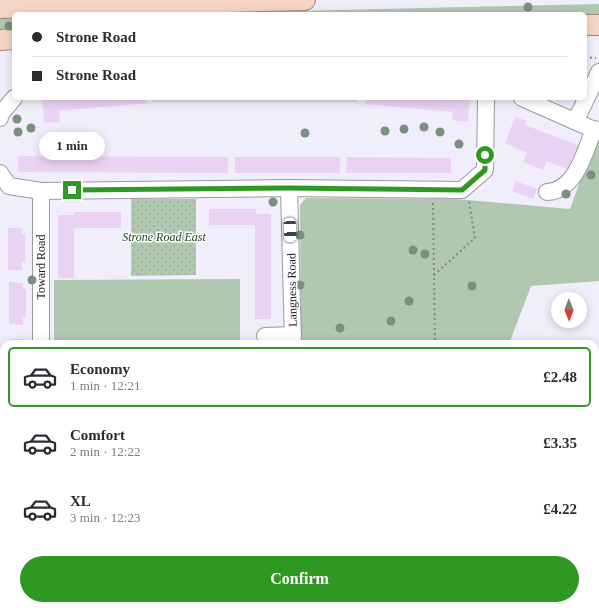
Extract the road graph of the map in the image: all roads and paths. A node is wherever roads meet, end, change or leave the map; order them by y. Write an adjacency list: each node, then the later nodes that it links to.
1 (305, 0): 2 (main road)
2 (0, 8)
3 (587, 25): 4 (main road)
4 (599, 25)
5 (12, 39): 6 (main road)
6 (0, 40)
7 (587, 57): 8 (path)
8 (599, 59)
9 (599, 72): 10 (street)
10 (587, 97)
11 (12, 100): 15 (street)
12 (486, 100): 19 (street)
13 (527, 100): 16 (street)
14 (586, 100): 16 (street)
15 (0, 118)
16 (576, 120): 17 (street)
17 (596, 130): 23 (street)
18 (0, 173): 22 (street)
19 (466, 186): 21 (street); 24 (path)
20 (289, 188): 21 (street); 22 (street); 27 (street, Langness Road)
21 (433, 190): 24 (path)
22 (41, 191): 26 (street, Toward Road)
23 (547, 192)
24 (434, 275): 28 (path)
25 (264, 336): 27 (street)
26 (41, 340)
27 (293, 340)
28 (435, 340)

